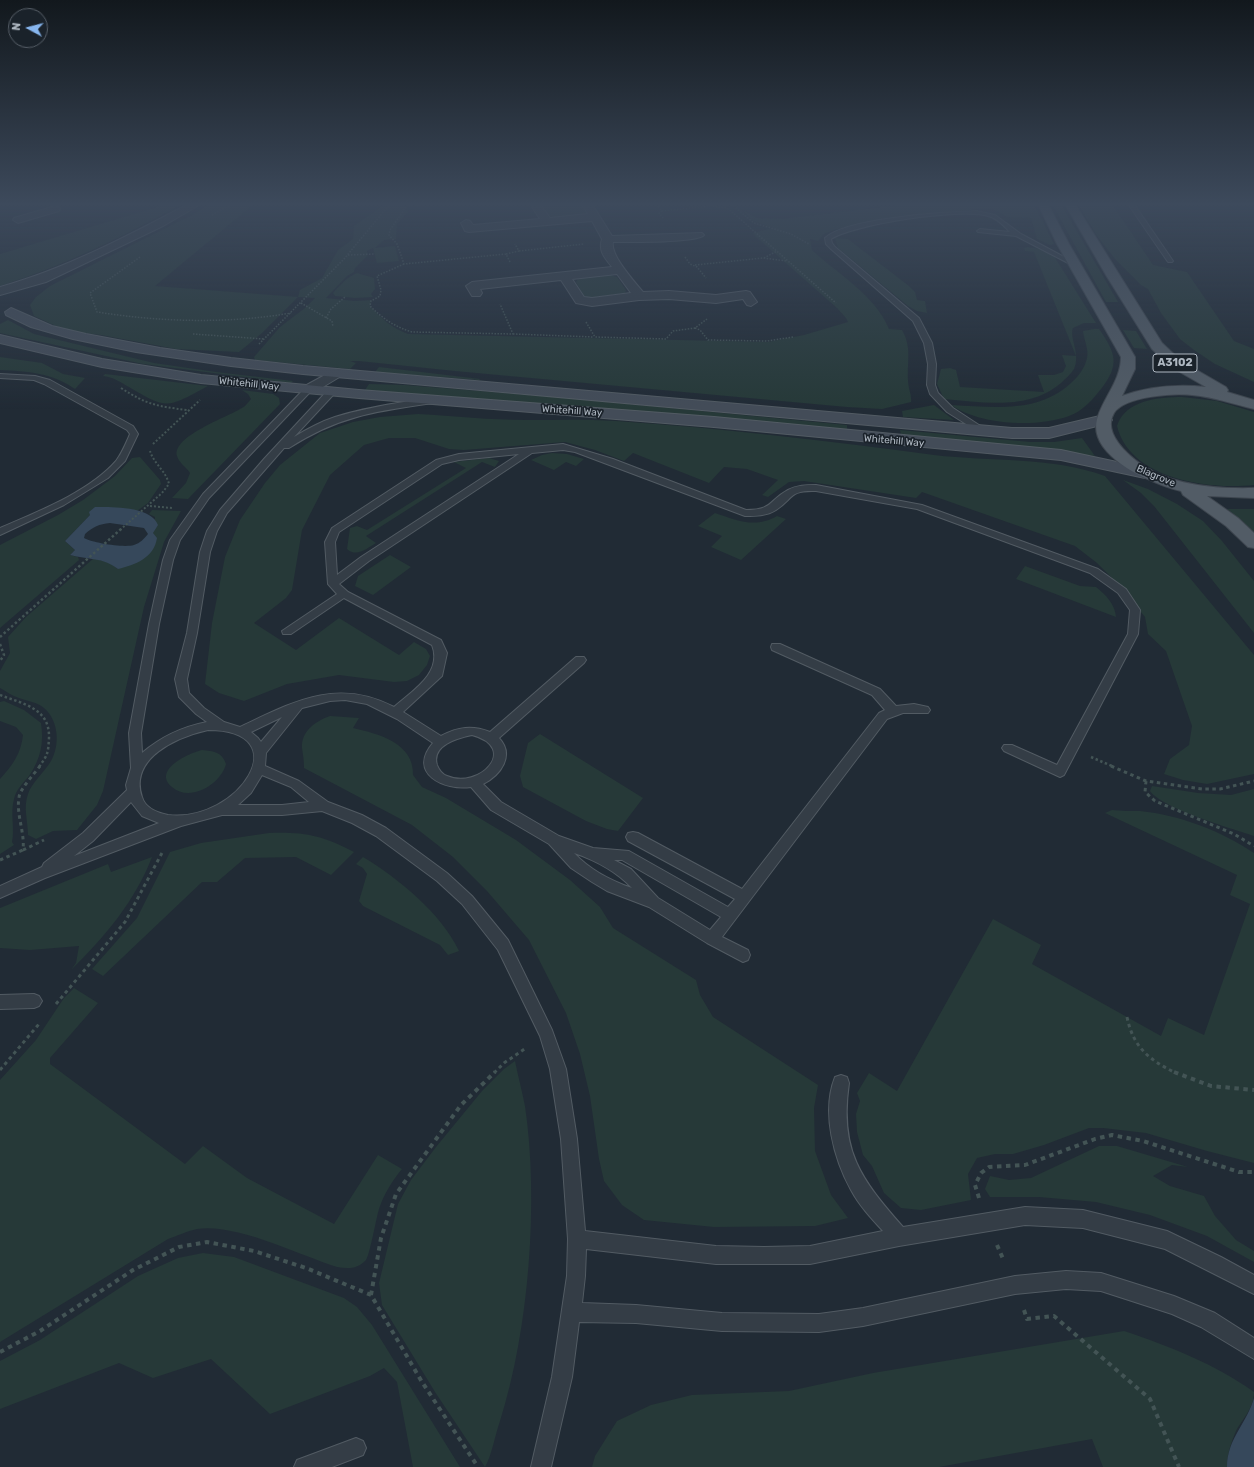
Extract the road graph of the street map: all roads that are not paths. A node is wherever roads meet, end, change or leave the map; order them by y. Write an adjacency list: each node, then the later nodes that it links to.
1 (56, 272): 8 (street)
2 (596, 272): 7 (street)
3 (621, 272): 11 (street)
4 (861, 272): 24 (lane)
5 (1080, 272): 23 (main road)
6 (1110, 272): 22 (main road, A3102)
7 (564, 276): 10 (street); 11 (street)
8 (42, 279): 9 (street); 14 (street)
9 (0, 291)
10 (476, 293)
11 (639, 296): 13 (street)
12 (0, 298): 14 (main road, Whitehill Way)
13 (751, 302)
14 (14, 304): 15 (main road); 17 (main road, Whitehill Way)
15 (0, 320)
16 (0, 339): 19 (main road, Whitehill Way)
17 (336, 373): 19 (street); 20 (street); 24 (main road, Whitehill Way)
18 (0, 376): 30 (lane)
19 (308, 390): 20 (main road, Whitehill Way); 47 (lane)
20 (331, 392): 21 (main road, Whitehill Way); 26 (lane)
21 (434, 400): 26 (lane); 27 (main road, Whitehill Way)
22 (1248, 403): 23 (main road, A3102)
23 (1106, 415): 24 (main road, Whitehill Way); 27 (main road, Blagrove)
24 (982, 431)
25 (528, 451): 32 (lane); 32 (lane); 45 (lane)
26 (271, 456): 41 (lane)
27 (1145, 473): 28 (main road, Blagrove)
28 (1179, 485): 29 (main road, Blagrove); 31 (main road)
29 (1254, 493)
30 (0, 532)
31 (1254, 543)
32 (333, 584): 33 (lane)
33 (344, 594): 34 (lane); 40 (lane)
34 (287, 631)
35 (776, 647): 39 (lane)
36 (580, 660): 43 (lane)
37 (299, 704): 40 (lane); 42 (lane); 46 (lane)
38 (924, 710): 39 (lane)
39 (893, 711): 59 (lane)
40 (394, 713): 44 (lane)
41 (221, 726): 42 (lane); 47 (lane)
42 (242, 731): 46 (lane)
43 (492, 738): 44 (lane); 49 (lane)
44 (439, 741): 49 (lane)
45 (1008, 748)
46 (260, 752): 48 (lane)
47 (137, 768): 50 (lane)
48 (260, 769): 51 (lane); 52 (lane)
49 (474, 782): 55 (lane)
50 (132, 793): 53 (lane); 57 (lane)
51 (323, 806): 52 (lane); 68 (lane)
52 (220, 810): 53 (lane)
53 (180, 820): 57 (lane)
54 (633, 837): 59 (lane)
55 (554, 840): 56 (lane); 60 (lane)
56 (590, 853): 60 (lane); 61 (lane)
57 (40, 874): 58 (lane)
58 (0, 892)
59 (744, 897): 61 (lane)
60 (654, 903): 62 (lane)
61 (730, 915): 62 (lane)
62 (716, 933): 63 (lane)
63 (743, 955)
64 (34, 1001): 65 (lane)
65 (0, 1002)
66 (841, 1083): 67 (lane)
67 (899, 1237): 68 (lane); 69 (lane)
68 (578, 1239): 70 (lane)
69 (1254, 1285)
70 (572, 1312): 71 (lane); 74 (lane)
71 (1254, 1349)
72 (356, 1448): 73 (lane)
73 (304, 1467)
74 (541, 1467)

